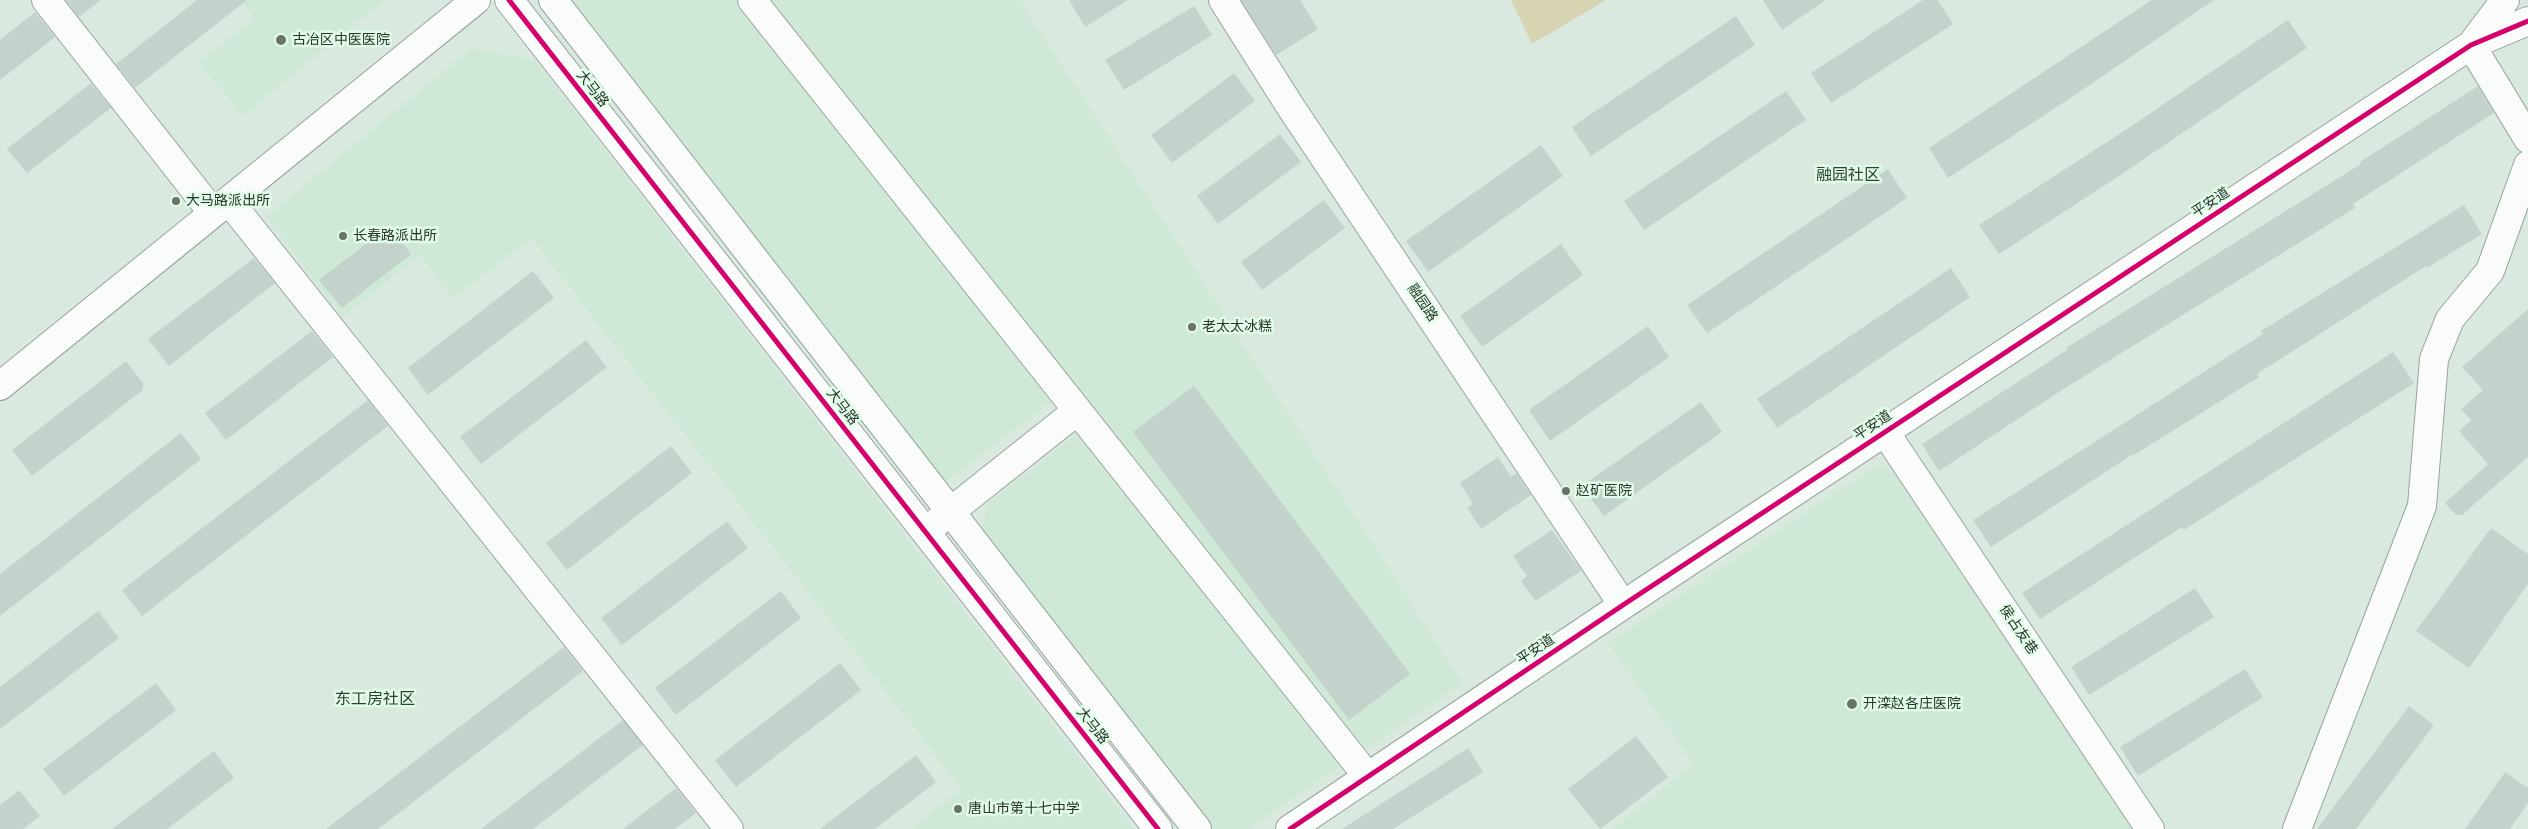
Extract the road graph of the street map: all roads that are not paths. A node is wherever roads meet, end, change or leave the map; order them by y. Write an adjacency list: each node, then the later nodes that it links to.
1 (46, 0): 12 (street)
2 (476, 0): 12 (street)
3 (509, 0): 17 (street, 大马路)
4 (553, 0): 16 (street, 大马路)
5 (752, 0): 14 (street)
6 (1223, 0): 18 (street, 融园路)
7 (2505, 0): 9 (street)
8 (2528, 21): 9 (street)
9 (2471, 45): 10 (street); 15 (street, 平安道)
10 (2528, 139)
11 (2528, 165): 25 (street)
12 (221, 207): 13 (street); 20 (street)
13 (0, 386)
14 (1077, 411): 16 (street); 19 (street)
15 (1885, 432): 18 (street, 平安道); 24 (street, 侯占友巷)
16 (951, 511): 17 (street); 22 (street, 大马路)
17 (925, 531): 21 (street, 大马路)
18 (1623, 605): 19 (street, 平安道)
19 (1368, 777): 23 (street, 平安道)
20 (729, 829)
21 (1158, 829)
22 (1197, 829)
23 (1290, 829)
24 (2150, 829)
25 (2297, 829)

